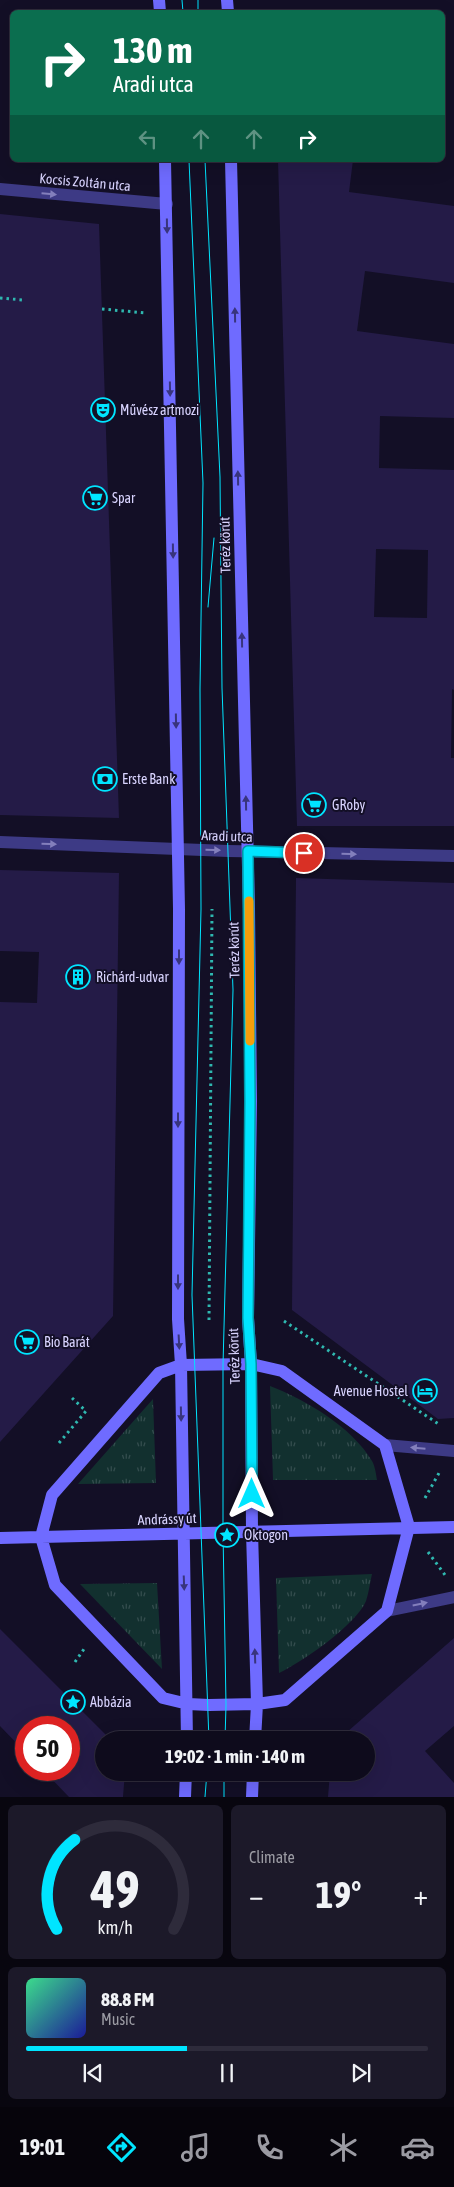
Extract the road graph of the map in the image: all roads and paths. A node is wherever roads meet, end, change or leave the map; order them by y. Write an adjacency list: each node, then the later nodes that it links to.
1 (165, 162): 4 (main road)
2 (231, 162): 11 (main road, Teréz körút, one-way to 2)
3 (0, 190): 4 (street, Kocsis Zoltán utca, one-way to 4)
4 (167, 204): 8 (main road, one-way to 8)
5 (0, 298): 6 (path)
6 (23, 300)
7 (102, 309): 8 (path)
8 (169, 316): 10 (main road, one-way to 10)
9 (0, 842): 10 (street, Aradi utca, one-way to 10)
10 (178, 849): 11 (street, Aradi utca, one-way to 11); 17 (main road, one-way to 17)
11 (248, 851): 12 (street, Aradi utca, one-way to 12); 16 (main road, Teréz körút)
12 (454, 856)
13 (212, 909): 14 (path)
14 (209, 1320)
15 (284, 1321): 19 (path)
16 (251, 1364): 17 (main road); 21 (main road); 25 (main road, Teréz körút)
17 (181, 1366): 26 (main road, one-way to 26); 27 (main road)
18 (72, 1398): 20 (path)
19 (440, 1425)
20 (59, 1443)
21 (385, 1445): 22 (street, one-way to 21); 23 (main road)
22 (453, 1451): 23 (path)
23 (409, 1527): 24 (main road, Andrássy út); 25 (main road, Andrássy út); 29 (path); 31 (main road)
24 (454, 1527)
25 (252, 1532): 26 (main road, Andrássy út); 35 (main road, Teréz körút, one-way to 25)
26 (183, 1534): 27 (main road, Andrássy út); 34 (main road, one-way to 34)
27 (41, 1537): 28 (main road, Andrássy út); 34 (main road)
28 (0, 1538)
29 (448, 1580)
30 (454, 1597): 31 (street, one-way to 30)
31 (386, 1611): 35 (main road)
32 (85, 1650): 33 (path)
33 (75, 1662)
34 (188, 1704): 35 (main road); 36 (main road)
35 (257, 1704): 37 (main road, Teréz körút)
36 (187, 1731)
37 (256, 1731)
38 (186, 1781): 40 (main road)
39 (253, 1781): 41 (main road)
40 (185, 1797)
41 (252, 1797)

